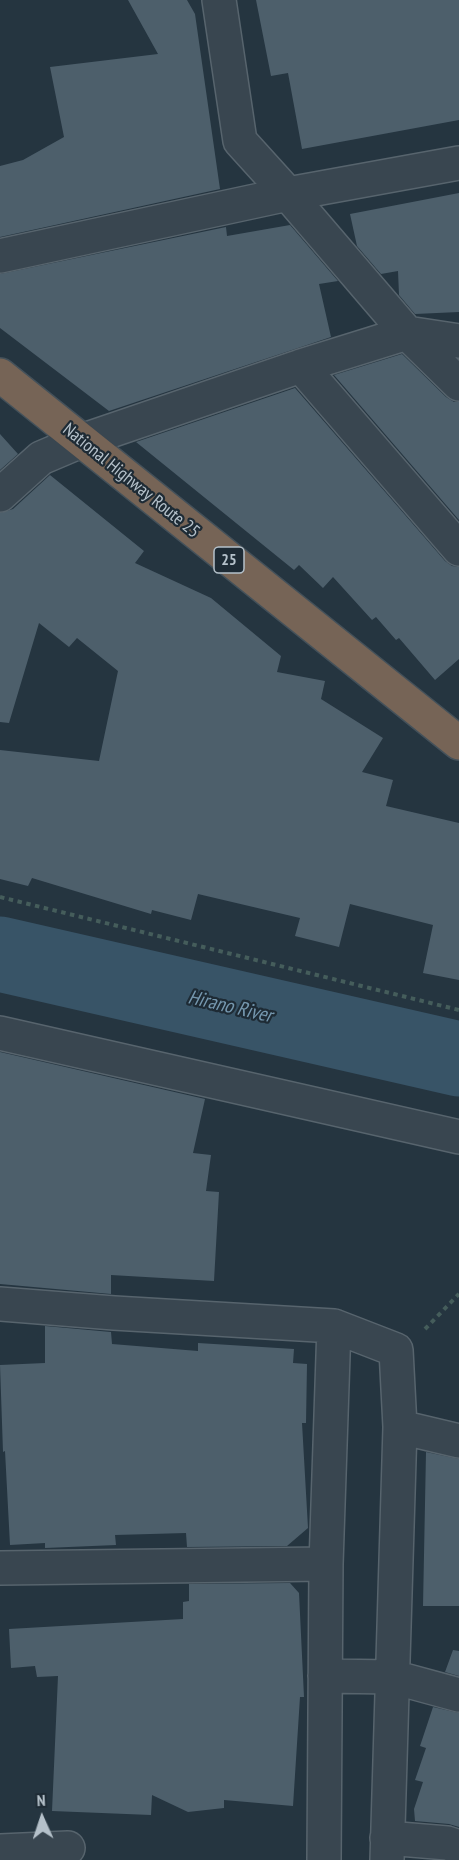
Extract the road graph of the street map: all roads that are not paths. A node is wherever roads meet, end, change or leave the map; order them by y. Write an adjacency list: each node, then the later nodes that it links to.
1 (219, 0): 3 (street)
2 (459, 163): 3 (street)
3 (288, 194): 4 (street); 5 (street)
4 (0, 256)
5 (407, 333): 6 (street); 7 (street); 9 (street)
6 (459, 341)
7 (301, 366): 10 (street); 12 (street)
8 (0, 375): 10 (highway, National Highway Route 25 / 25)
9 (459, 384)
10 (81, 441): 11 (street); 13 (highway, National Highway Route 25 / 25)
11 (0, 495)
12 (459, 549)
13 (459, 743)
14 (0, 1033): 15 (street)
15 (459, 1137)
16 (0, 1304): 17 (street)
17 (334, 1326): 18 (street); 20 (street)
18 (400, 1427): 19 (street); 23 (street)
19 (459, 1441)
20 (326, 1564): 21 (street); 22 (street)
21 (0, 1568)
22 (325, 1676): 23 (street); 29 (street)
23 (393, 1677): 24 (street); 27 (street)
24 (459, 1695)
25 (459, 1847): 27 (street)
26 (68, 1848): 28 (street)
27 (387, 1849)
28 (0, 1851)
29 (324, 1860)

